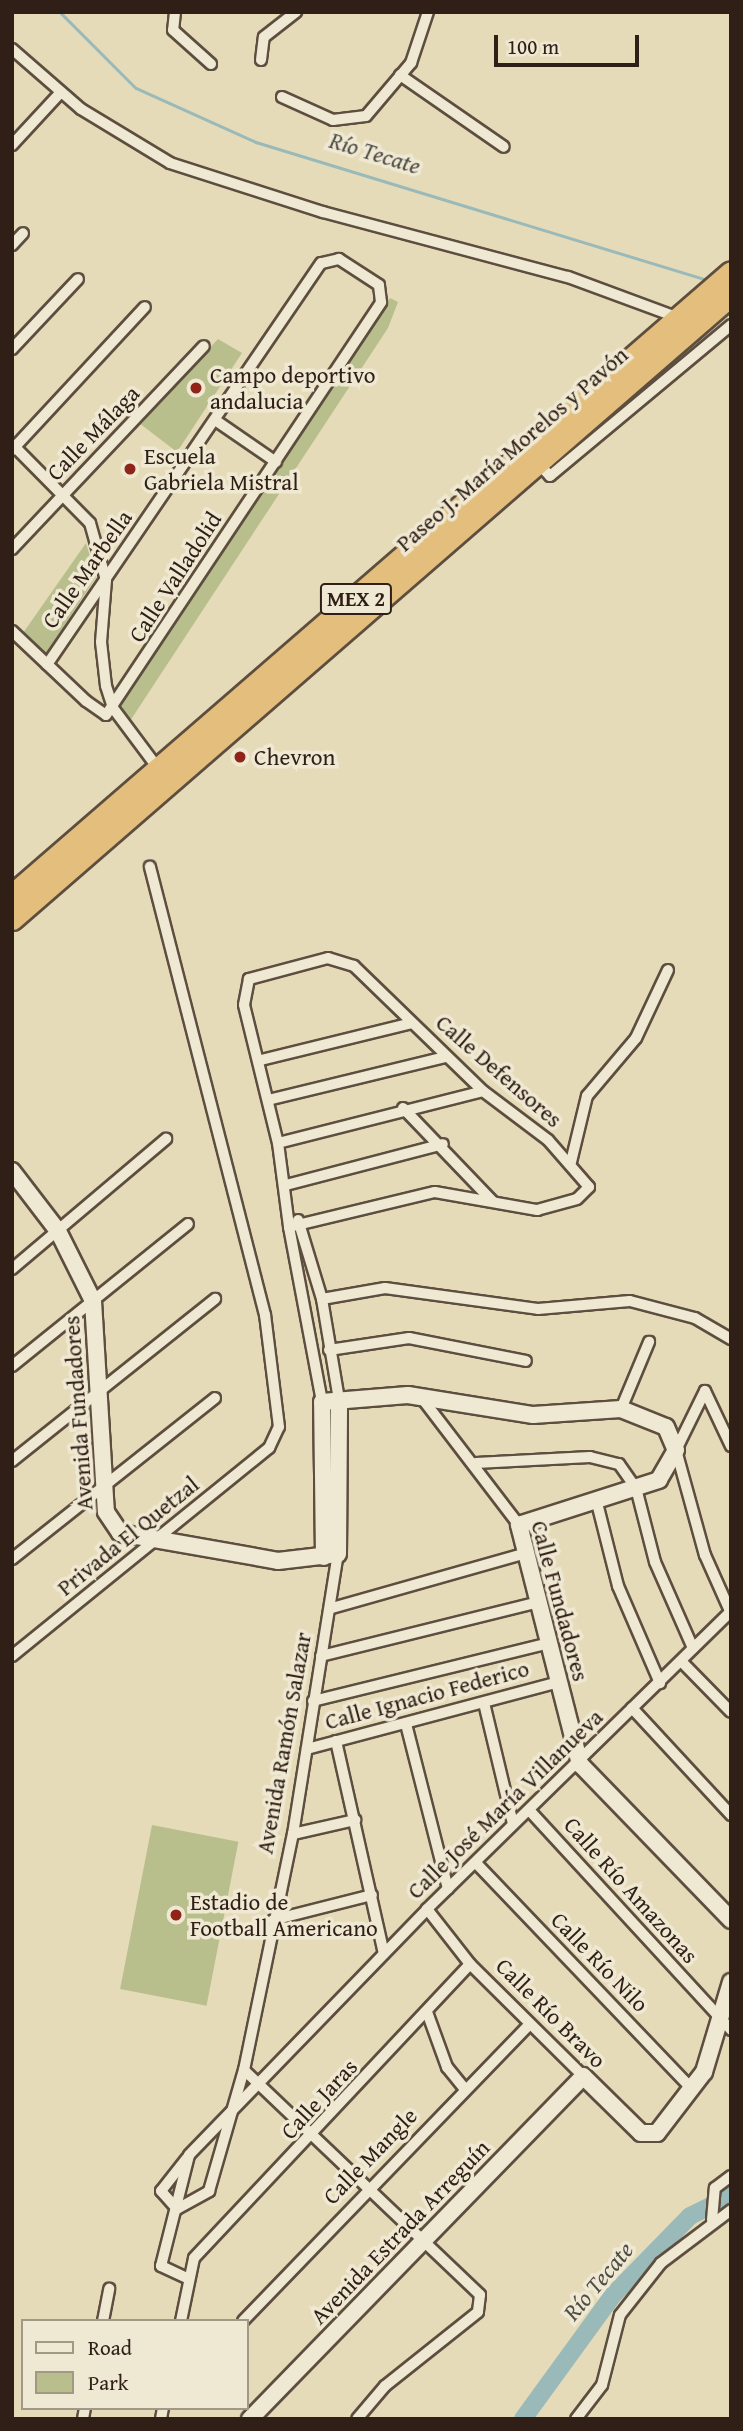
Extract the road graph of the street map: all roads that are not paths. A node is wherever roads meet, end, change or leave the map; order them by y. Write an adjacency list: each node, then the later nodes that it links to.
1 (175, 12): 6 (street)
2 (296, 12): 5 (street)
3 (428, 12): 7 (street)
4 (12, 49): 8 (street)
5 (261, 60)
6 (211, 64)
7 (400, 75): 9 (street); 11 (street)
8 (61, 92): 10 (street); 19 (street)
9 (282, 97)
10 (12, 145)
11 (504, 147)
12 (23, 233): 13 (street)
13 (12, 245)
14 (731, 272): 17 (highway, Paseo J. María Morelos y Pavón / MEX 2)
15 (78, 279): 22 (street)
16 (384, 292): 23 (street, Calle Marbella); 25 (street, Calle Valladolid)
17 (714, 301): 19 (highway, Paseo J. María Morelos y Pavón / MEX 2)
18 (145, 307): 24 (street)
19 (686, 321): 26 (highway, Paseo J. María Morelos y Pavón / MEX 2); 33 (highway, Paseo J. María Morelos y Pavón / MEX 2)
20 (731, 326): 26 (street)
21 (204, 346): 27 (street, Calle Málaga)
22 (12, 349)
23 (215, 421): 25 (street); 29 (street, Calle Marbella)
24 (13, 447): 27 (street)
25 (276, 462): 32 (street, Calle Valladolid)
26 (537, 462): 33 (highway, Paseo J. María Morelos y Pavón / MEX 2)
27 (65, 492): 28 (street, Calle Málaga); 29 (street)
28 (12, 549)
29 (106, 580): 31 (street, Calle Marbella); 32 (street)
30 (12, 631): 31 (street)
31 (47, 664): 32 (street)
32 (113, 708): 33 (street)
33 (164, 776): 35 (highway, Paseo J. María Morelos y Pavón / MEX 2); 36 (highway, Paseo J. María Morelos y Pavón / MEX 2)
34 (150, 867): 79 (street, Privada El Quetzal)
35 (12, 895)
36 (12, 919)
37 (346, 962): 39 (street, Calle Defensores); 41 (street, Avenida Ramón Salazar)
38 (668, 970): 48 (street)
39 (412, 1023): 40 (street, Calle Defensores); 41 (street)
40 (446, 1056): 42 (street, Calle Defensores); 43 (street)
41 (261, 1060): 43 (street, Avenida Ramón Salazar)
42 (483, 1091): 44 (street); 48 (street, Calle Defensores)
43 (268, 1100): 46 (street, Avenida Ramón Salazar)
44 (403, 1108): 46 (street); 47 (street)
45 (166, 1139): 56 (street)
46 (278, 1143): 50 (street, Avenida Ramón Salazar)
47 (443, 1144): 50 (street); 51 (street)
48 (571, 1162): 51 (street, Calle Defensores)
49 (12, 1171): 56 (street, Avenida Fundadores)
50 (286, 1185): 52 (street, Avenida Ramón Salazar)
51 (493, 1202): 54 (street)
52 (290, 1212): 54 (street); 55 (street, Avenida Ramón Salazar)
53 (188, 1224): 60 (street)
54 (302, 1224): 55 (street); 59 (street, Avenida Ramón Salazar)
55 (289, 1227): 69 (street, Avenida Ramón Salazar)
56 (58, 1231): 57 (street); 60 (street, Avenida Fundadores)
57 (12, 1269)
58 (215, 1299): 66 (street)
59 (322, 1299): 61 (street); 63 (street, Avenida Ramón Salazar)
60 (93, 1301): 65 (street); 66 (street, Avenida Fundadores)
61 (731, 1339)
62 (649, 1342): 70 (street)
63 (329, 1350): 64 (street); 69 (street, Avenida Ramón Salazar)
64 (526, 1361)
65 (12, 1366)
66 (101, 1389): 73 (street); 75 (street, Avenida Fundadores)
67 (420, 1396): 69 (street); 70 (street); 74 (street, Calle Fundadores)
68 (215, 1398): 75 (street)
69 (331, 1401): 81 (street, Avenida Ramón Salazar)
70 (621, 1409): 72 (street)
71 (731, 1446): 72 (street)
72 (676, 1450): 76 (street); 85 (street)
73 (12, 1461)
74 (476, 1463): 76 (street); 78 (street, Calle Fundadores)
75 (105, 1484): 79 (street, Avenida Fundadores); 82 (street)
76 (636, 1488): 77 (street); 87 (street)
77 (596, 1499): 78 (street); 92 (street)
78 (519, 1525): 80 (street, Calle Fundadores)
79 (154, 1543): 81 (street, Avenida Fundadores); 89 (street, Privada El Quetzal)
80 (526, 1553): 83 (street, Calle Fundadores); 84 (street)
81 (331, 1555): 84 (street, Avenida Ramón Salazar)
82 (12, 1559)
83 (539, 1602): 86 (street, Calle Fundadores); 88 (street)
84 (331, 1608): 88 (street, Avenida Ramón Salazar)
85 (731, 1612): 87 (street, Calle José María Villanueva)
86 (549, 1643): 91 (street, Calle Fundadores); 93 (street)
87 (693, 1648): 90 (street, Calle José María Villanueva)
88 (321, 1656): 93 (street, Avenida Ramón Salazar)
89 (12, 1657)
90 (681, 1661): 92 (street, Calle José María Villanueva); 96 (street)
91 (558, 1682): 94 (street, Calle Ignacio Federico); 100 (street, Calle Fundadores)
92 (660, 1683): 95 (street, Calle José María Villanueva)
93 (313, 1701): 99 (street, Avenida Ramón Salazar)
94 (484, 1703): 97 (street, Calle Ignacio Federico); 104 (street)
95 (632, 1708): 100 (street, Calle José María Villanueva); 102 (street)
96 (731, 1712)
97 (406, 1724): 98 (street, Calle Ignacio Federico); 107 (street)
98 (336, 1741): 99 (street, Calle Ignacio Federico); 103 (street)
99 (307, 1749): 105 (street, Avenida Ramón Salazar)
100 (580, 1764): 101 (street, Calle José María Villanueva); 111 (street)
101 (529, 1810): 104 (street, Calle José María Villanueva); 117 (street, Calle Río Amazonas)
102 (731, 1815)
103 (355, 1820): 105 (street); 108 (street)
104 (513, 1824): 106 (street, Calle José María Villanueva)
105 (293, 1834): 110 (street, Avenida Ramón Salazar)
106 (476, 1863): 107 (street, Calle José María Villanueva); 122 (street, Calle Río Nilo)
107 (448, 1889): 109 (street, Calle José María Villanueva)
108 (372, 1895): 110 (street); 112 (street)
109 (428, 1909): 112 (street, Calle José María Villanueva); 113 (street, Calle Río Bravo)
110 (273, 1920): 118 (street, Avenida Ramón Salazar)
111 (731, 1920)
112 (384, 1954): 120 (street, Calle José María Villanueva)
113 (470, 1964): 115 (street, Calle Jaras); 116 (street, Calle Río Bravo)
114 (731, 1982): 117 (street)
115 (427, 2012): 121 (street); 124 (street, Calle Jaras)
116 (530, 2024): 119 (street, Calle Río Bravo); 121 (street, Calle Mangle)
117 (727, 2025): 122 (street)
118 (244, 2070): 120 (street); 123 (street, Avenida Ramón Salazar)
119 (583, 2076): 122 (street, Calle Río Bravo); 131 (street, Avenida Estrada Arreguín)
120 (259, 2085): 123 (street, Calle José María Villanueva); 124 (street)
121 (465, 2089): 127 (street, Calle Mangle)
122 (694, 2090)
123 (225, 2120): 125 (street, Avenida Ramón Salazar); 128 (street, Avenida Ramón Salazar)
124 (311, 2140): 127 (street); 132 (street, Calle Jaras)
125 (189, 2155): 128 (street); 128 (street, Avenida Ramón Salazar)
126 (731, 2176): 130 (street)
127 (363, 2191): 131 (street); 136 (street, Calle Mangle)
128 (177, 2210): 132 (street)
129 (731, 2210): 130 (street)
130 (712, 2220): 139 (street)
131 (421, 2244): 137 (street, Avenida Estrada Arreguín); 138 (street)
132 (189, 2279): 135 (street)
133 (109, 2289): 134 (street)
134 (103, 2319)
135 (181, 2319)
136 (245, 2319)
137 (250, 2419)
138 (357, 2419)
139 (576, 2419)

